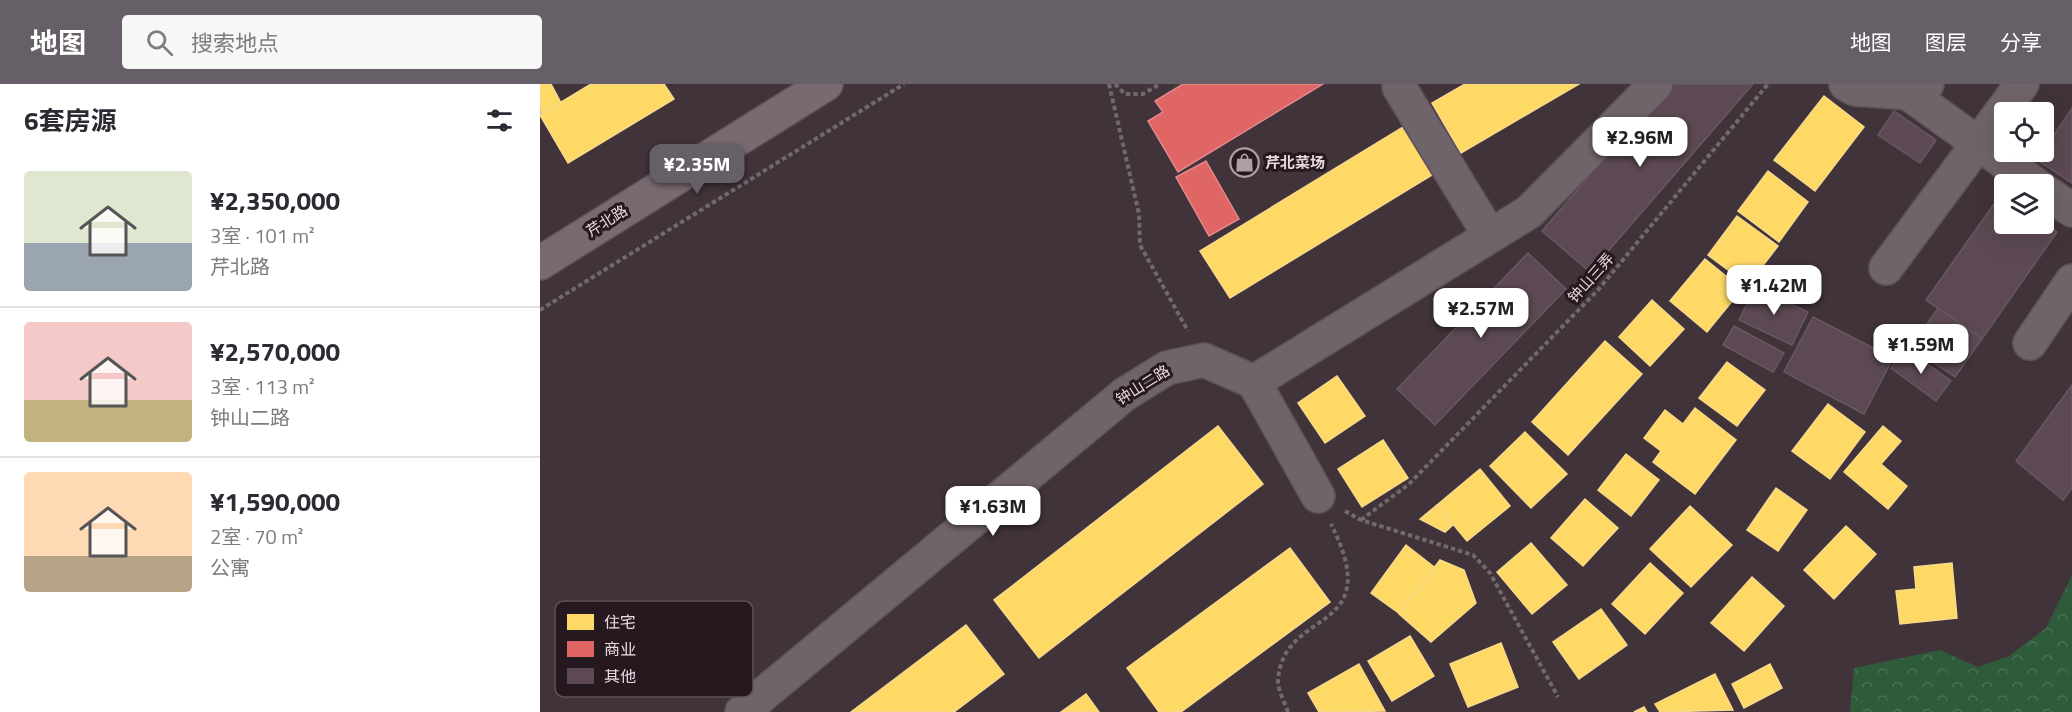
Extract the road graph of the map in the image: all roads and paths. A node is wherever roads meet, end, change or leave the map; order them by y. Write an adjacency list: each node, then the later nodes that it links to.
1 (826, 84): 17 (main road, 芹北路)
2 (904, 84): 20 (path)
3 (1109, 84): 22 (path)
4 (1115, 84): 5 (path)
5 (1160, 84)
6 (1656, 84): 16 (street)
7 (1768, 84): 25 (path, 钟山三弄)
8 (1846, 84): 11 (street)
9 (2022, 84): 12 (street)
10 (1399, 87): 16 (street)
11 (1918, 89): 12 (street)
12 (1976, 142): 13 (street); 18 (street)
13 (2021, 174)
14 (2054, 198): 15 (street)
15 (2072, 210)
16 (1490, 236): 23 (street)
17 (540, 263)
18 (1886, 268)
19 (2072, 281): 21 (street)
20 (540, 310)
21 (2030, 343)
22 (1204, 360): 23 (street); 27 (street, 钟山二路)
23 (1254, 382): 24 (street)
24 (1318, 496): 25 (path); 28 (path)
25 (1360, 520): 26 (path)
26 (1558, 697)
27 (742, 712)
28 (1288, 712)

